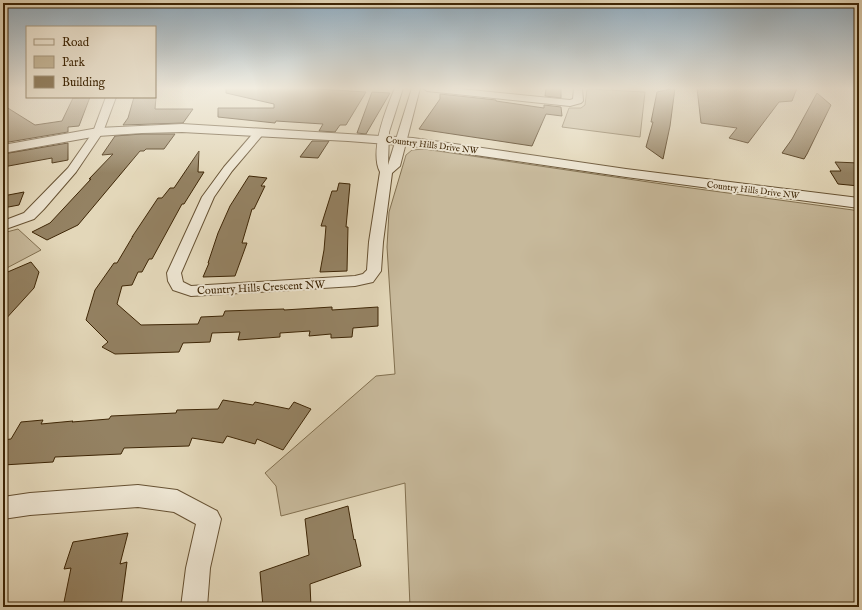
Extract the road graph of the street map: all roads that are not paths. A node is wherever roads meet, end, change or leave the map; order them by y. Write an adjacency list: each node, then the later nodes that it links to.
1 (104, 116): 4 (street)
2 (389, 116): 6 (street, Country Hills Crescent NW)
3 (408, 116): 7 (street, Country Hills Crescent NW)
4 (98, 132): 5 (street, Country Hills Drive NW); 8 (street, Country Hills Drive NW); 11 (street)
5 (260, 132): 6 (street, Country Hills Drive NW); 9 (street, Country Hills Crescent NW)
6 (384, 139): 7 (street, Country Hills Drive NW); 9 (street, Country Hills Crescent NW)
7 (401, 140): 9 (street, Country Hills Crescent NW); 10 (street, Country Hills Drive NW)
8 (3, 149)
9 (386, 172)
10 (859, 203)
11 (3, 226)
12 (3, 508): 13 (street)
13 (194, 607)

